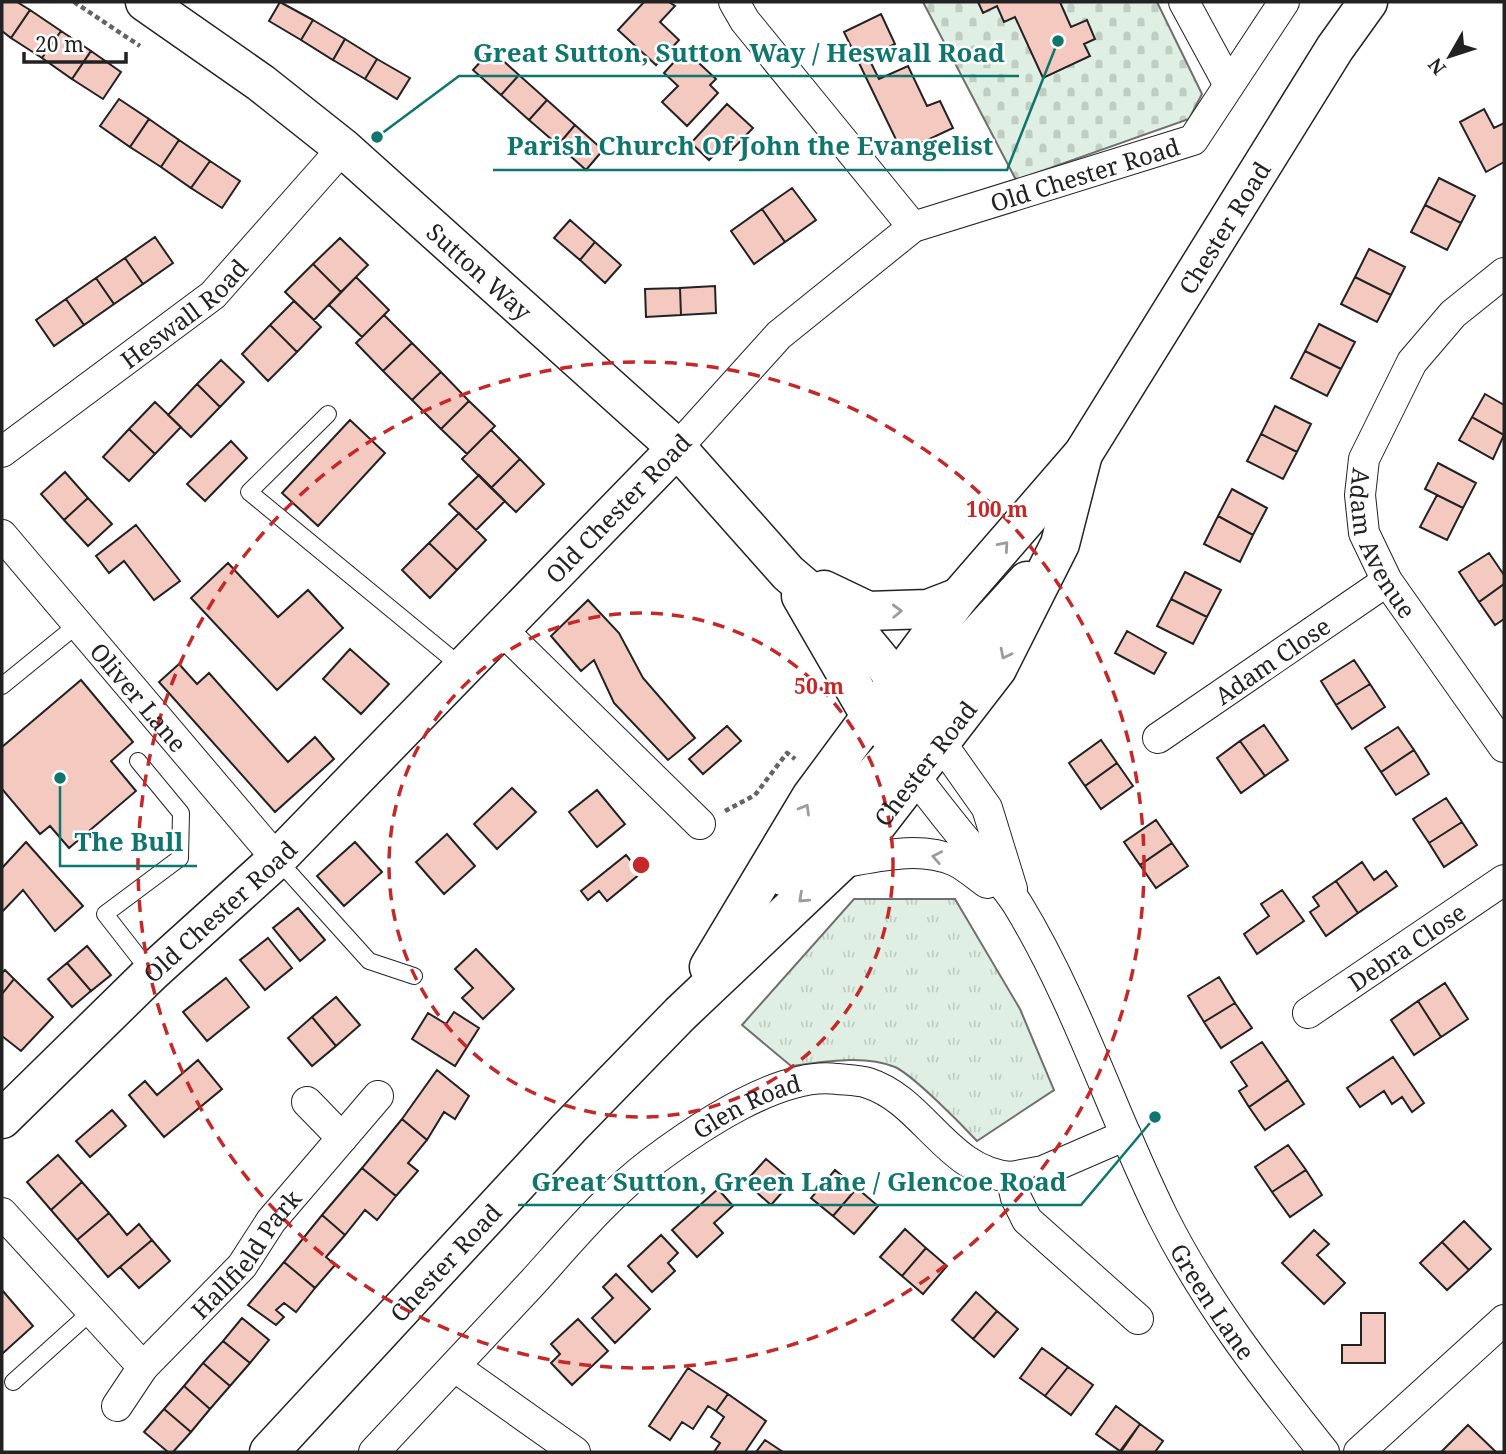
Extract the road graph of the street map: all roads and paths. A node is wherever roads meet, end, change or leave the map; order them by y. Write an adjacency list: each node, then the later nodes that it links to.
1 (145, 2): 7 (main road, Sutton Way)
2 (734, 2): 8 (street)
3 (1184, 2): 6 (street)
4 (1284, 2): 6 (street, Old Chester Road)
5 (1368, 2): 13 (main road, Chester Road)
6 (1229, 85): 8 (street, Old Chester Road)
7 (343, 148): 11 (main road, Sutton Way); 12 (street, Heswall Road)
8 (913, 227): 11 (street, Old Chester Road)
9 (1504, 273): 17 (street, Adam Avenue)
10 (328, 415): 21 (lane)
11 (677, 448): 16 (main road, Sutton Way); 20 (main road, Old Chester Road)
12 (2, 452)
13 (1083, 454): 15 (main road, Chester Road); 18 (main road, Chester Road, one-way to 13)
14 (2, 535): 19 (street, Oliver Lane)
15 (1060, 544): 24 (main road); 28 (main road, Chester Road, one-way to 28)
16 (788, 573): 18 (main road, Sutton Way, one-way to 18); 22 (main road, Sutton Way); 25 (main road, Sutton Way)
17 (1387, 581): 26 (street, Adam Avenue); 27 (street, Adam Close)
18 (959, 597): 22 (main road, Chester Road)
19 (77, 625): 23 (lane); 33 (street, Oliver Lane)
20 (500, 629): 21 (main road, Old Chester Road); 32 (street)
21 (463, 668): 33 (main road, Old Chester Road)
22 (897, 681): 24 (main road, Sutton Way); 25 (main road, Chester Road)
23 (2, 686)
24 (921, 711): 25 (main road); 28 (main road, Sutton Way)
25 (871, 717): 30 (street, Green Lane); 31 (main road, Chester Road)
26 (1501, 734)
27 (1158, 738)
28 (941, 743): 30 (main road, Chester Road); 36 (street, Green Lane)
29 (138, 761): 38 (lane)
30 (905, 764): 34 (main road, Chester Road); 36 (street, Green Lane); 37 (main road)
31 (823, 781): 32 (path); 37 (main road, Chester Road, one-way to 31)
32 (700, 824)
33 (277, 859): 38 (main road, Old Chester Road); 39 (lane)
34 (839, 863): 36 (street, Green Lane, one-way to 34); 41 (main road, Chester Road, one-way to 41)
35 (1504, 880): 40 (street, Debra Close)
36 (1016, 903): 45 (street, Green Lane)
37 (733, 928): 41 (main road, Chester Road)
38 (151, 973): 44 (main road, Old Chester Road)
39 (414, 976)
40 (1308, 1013)
41 (680, 1014): 56 (main road, Chester Road)
42 (378, 1096): 46 (street, Hallfield Park)
43 (307, 1102): 46 (street)
44 (7, 1104)
45 (1126, 1135): 47 (street); 59 (street, Green Lane)
46 (342, 1138): 52 (street, Hallfield Park)
47 (1011, 1177): 50 (street); 53 (street, Glen Road)
48 (2, 1213): 49 (street)
49 (92, 1311): 52 (street); 54 (lane)
50 (1138, 1319)
51 (1504, 1320): 60 (street)
52 (143, 1367): 55 (street, Hallfield Park)
53 (455, 1367): 57 (street, Glen Road); 58 (street)
54 (13, 1382)
55 (117, 1406)
56 (268, 1452)
57 (374, 1452)
58 (575, 1452)
59 (1324, 1452)
60 (1359, 1452)

